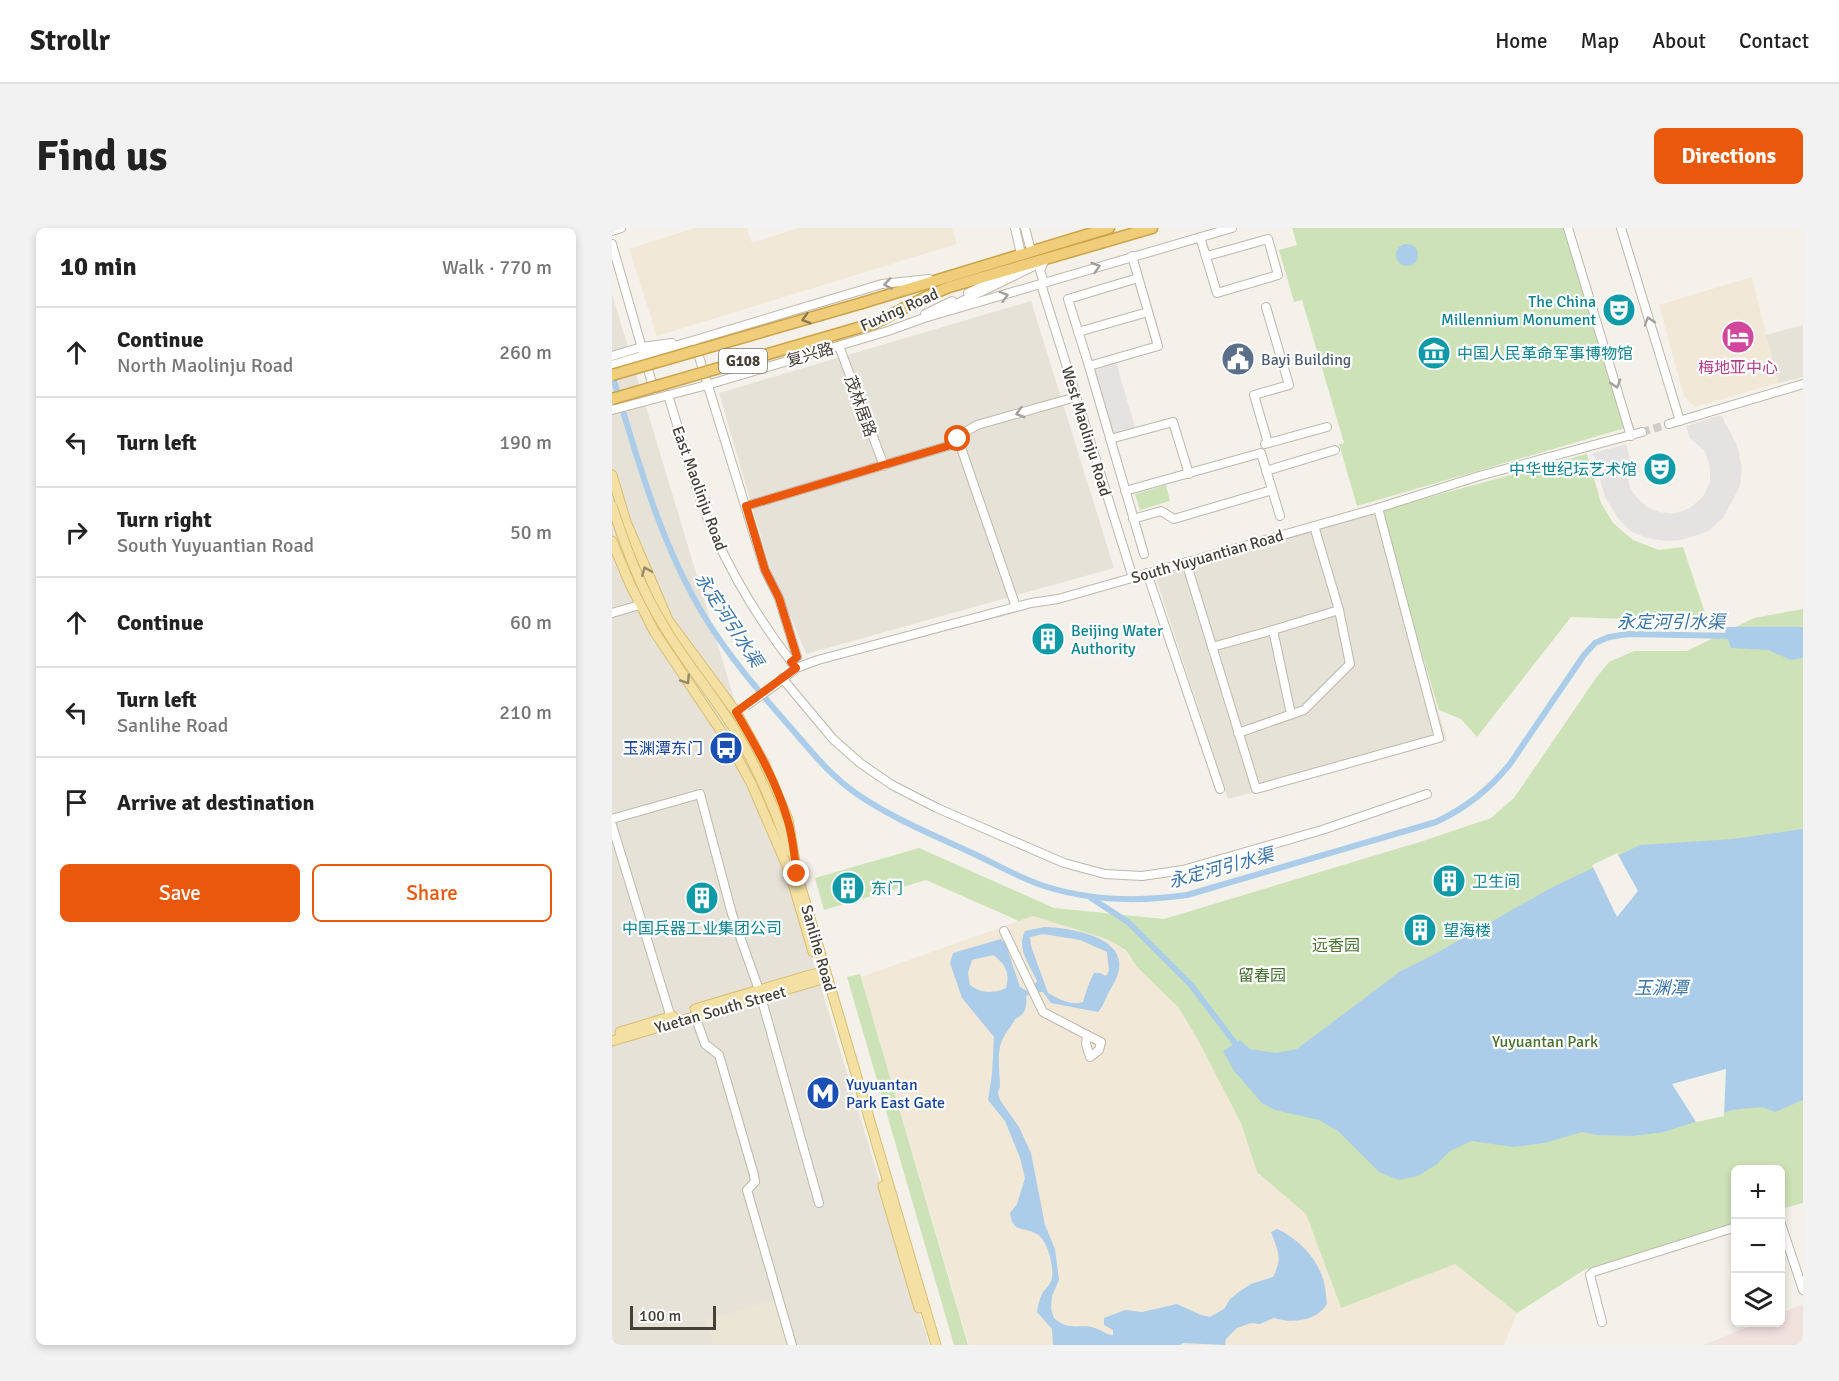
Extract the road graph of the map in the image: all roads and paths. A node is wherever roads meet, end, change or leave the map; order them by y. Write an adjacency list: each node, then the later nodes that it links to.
1 (621, 228): 9 (street)
2 (1015, 228): 12 (street)
3 (1025, 228): 11 (street)
4 (1109, 228): 15 (highway, Fuxing Road / G108)
5 (1152, 228): 14 (highway, Fuxing Road / G108)
6 (1232, 228): 10 (street)
7 (1568, 228): 46 (street, one-way to 46)
8 (1621, 228): 42 (street, one-way to 8)
9 (612, 231)
10 (1200, 237): 16 (street); 17 (street)
11 (1028, 238): 12 (street); 15 (street)
12 (1019, 240): 15 (street)
13 (612, 244): 30 (street)
14 (1069, 252): 18 (street); 19 (highway, Fuxing Road / G108)
15 (1026, 253): 20 (highway, Fuxing Road / G108)
16 (1131, 256): 21 (street); 22 (street, one-way to 16)
17 (1206, 256): 17 (street)
18 (1044, 262): 22 (street, West Maolinju Road); 25 (street)
19 (1030, 263): 26 (street); 40 (highway, Fuxing Road / G108, bridge)
20 (946, 277): 28 (street, one-way to 28); 34 (highway, Fuxing Road / G108, one-way to 34, bridge)
21 (1138, 278): 24 (street); 27 (street)
22 (1042, 284): 25 (street, 复兴路, one-way to 22); 38 (street, West Maolinju Road)
23 (1266, 307): 49 (street)
24 (1148, 312): 27 (street); 33 (street)
25 (924, 318): 26 (street, 复兴路)
26 (888, 331): 29 (street, 复兴路)
27 (1078, 332): 33 (street)
28 (694, 340): 30 (street); 36 (street)
29 (839, 346): 36 (street, 复兴路); 52 (street, 茂林居路)
30 (639, 352): 31 (street); 32 (street); 39 (street)
31 (612, 356)
32 (612, 365)
33 (1089, 366): 48 (street)
34 (612, 375)
35 (1803, 384): 42 (street)
36 (707, 385): 37 (street, 复兴路); 59 (street)
37 (668, 396): 39 (street, 复兴路); 78 (street, East Maolinju Road)
38 (1076, 397): 47 (street, one-way to 47); 69 (street, West Maolinju Road)
39 (652, 398): 41 (street, 复兴路)
40 (612, 399)
41 (612, 410)
42 (1680, 421): 43 (street)
43 (1670, 424)
44 (1327, 427): 49 (street)
45 (1642, 432): 46 (street, South Yuyuantian Road)
46 (1630, 436): 60 (street, South Yuyuantian Road)
47 (958, 439): 52 (street); 71 (street)
48 (1110, 439): 54 (street); 57 (street)
49 (1268, 443): 51 (street)
50 (1335, 450): 53 (street)
51 (1261, 453): 53 (street); 54 (street)
52 (884, 466): 59 (street)
53 (1266, 471): 56 (street)
54 (1189, 474): 57 (street)
55 (612, 475): 61 (main road, Sanlihe Road)
56 (1272, 490): 62 (street); 63 (street)
57 (1125, 491): 63 (street)
58 (612, 506): 87 (main road, bridge)
59 (746, 506): 78 (street)
60 (1378, 508): 64 (street, South Yuyuantian Road); 82 (street)
61 (617, 512): 74 (main road, Sanlihe Road, one-way to 61)
62 (1280, 516)
63 (1133, 519): 66 (street)
64 (1314, 526): 67 (street, South Yuyuantian Road); 72 (street)
65 (612, 541): 70 (main road, Sanlihe Road)
66 (1144, 554)
67 (1186, 562): 68 (street, South Yuyuantian Road); 77 (street)
68 (1148, 573): 69 (street, South Yuyuantian Road); 83 (street)
69 (1133, 578): 71 (street, South Yuyuantian Road)
70 (640, 605): 73 (street); 76 (main road, Sanlihe Road)
71 (1016, 608): 78 (street, South Yuyuantian Road)
72 (1339, 610): 75 (street); 81 (street)
73 (612, 613)
74 (668, 620): 76 (street); 80 (main road, Sanlihe Road)
75 (1273, 630): 77 (street); 81 (street)
76 (654, 631): 87 (main road, Sanlihe Road, one-way to 87)
77 (1212, 647): 82 (street)
78 (794, 665): 79 (street, South Yuyuantian Road)
79 (779, 681): 80 (street, South Yuyuantian Road, bridge); 84 (street)
80 (736, 712): 87 (main road, Sanlihe Road)
81 (1291, 714): 82 (street)
82 (1238, 733)
83 (1220, 789)
84 (1427, 794)
85 (612, 819): 90 (street)
86 (612, 825): 92 (street)
87 (794, 874): 89 (main road, Sanlihe Road)
88 (1004, 931): 94 (street)
89 (822, 975): 90 (main road); 102 (main road, Sanlihe Road); 103 (main road, Sanlihe Road)
90 (760, 993): 91 (main road, Yuetan South Street); 92 (main road); 96 (street)
91 (695, 1016): 92 (main road, Yuetan South Street); 101 (street)
92 (672, 1019): 93 (main road); 95 (main road, Yuetan South Street)
93 (612, 1034)
94 (1087, 1035)
95 (612, 1041)
96 (819, 1203)
97 (1731, 1229): 100 (street)
98 (1785, 1236): 99 (street)
99 (1803, 1290)
100 (1602, 1322)
101 (792, 1345)
102 (929, 1345)
103 (936, 1345)

